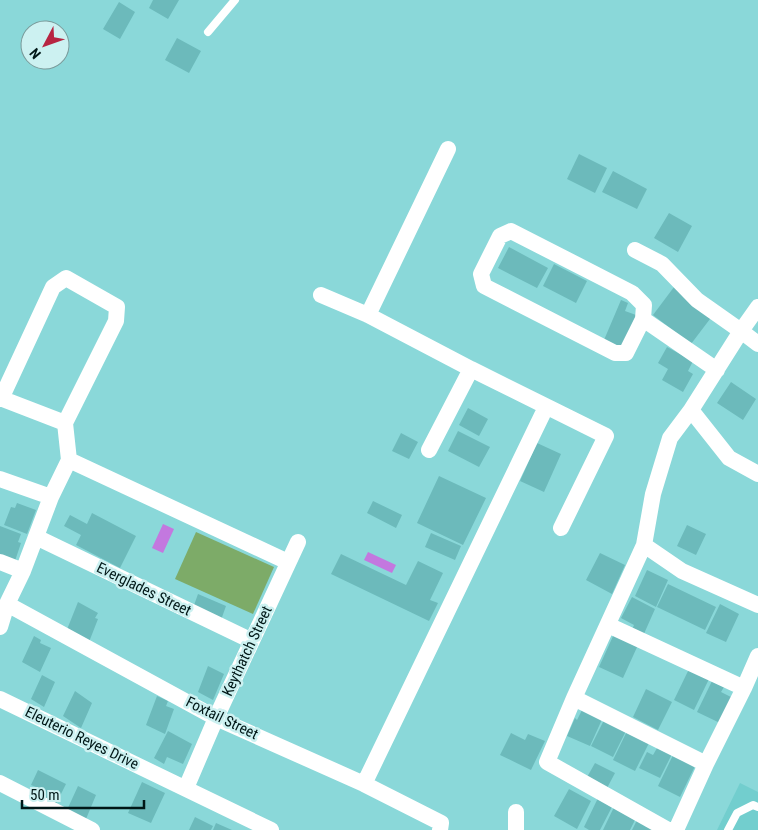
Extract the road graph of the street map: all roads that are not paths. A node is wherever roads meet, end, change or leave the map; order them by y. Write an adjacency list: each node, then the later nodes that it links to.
1 (235, 0): 2 (lane)
2 (208, 32)
3 (448, 149): 7 (street)
4 (636, 250): 9 (street)
5 (321, 295): 7 (street)
6 (758, 307): 9 (street)
7 (368, 315): 11 (street)
8 (643, 319): 8 (street); 12 (street)
9 (741, 331): 10 (street); 12 (street)
10 (758, 344)
11 (471, 369): 14 (street); 17 (street)
12 (717, 370): 15 (street)
13 (0, 398): 16 (street); 16 (street)
14 (546, 407): 22 (street); 41 (street)
15 (690, 410): 19 (street); 25 (street)
16 (65, 423): 18 (street)
17 (429, 450)
18 (69, 460): 21 (street); 27 (street)
19 (758, 474)
20 (0, 479): 21 (street)
21 (51, 497): 23 (street)
22 (561, 528)
23 (36, 537): 28 (street); 33 (street, Everglades Street)
24 (298, 542): 27 (street, Keythatch Street)
25 (644, 545): 30 (street); 31 (street)
26 (0, 562): 28 (street)
27 (288, 562): 33 (street, Keythatch Street)
28 (23, 570): 29 (street)
29 (7, 604): 32 (street); 38 (street, Foxtail Street)
30 (758, 604)
31 (608, 625): 35 (street); 36 (street)
32 (0, 627)
33 (252, 641): 38 (street, Keythatch Street)
34 (758, 656): 35 (street)
35 (744, 688): 39 (street)
36 (574, 698): 39 (street); 50 (street)
37 (0, 699): 42 (street, Eleuterio Reyes Drive)
38 (216, 718): 41 (street, Foxtail Street); 42 (street, Keythatch Street)
39 (706, 764): 51 (street)
40 (0, 782): 47 (street)
41 (364, 784): 46 (street, Foxtail Street)
42 (186, 788): 45 (street, Eleuterio Reyes Drive)
43 (758, 806): 52 (lane)
44 (516, 812): 49 (street)
45 (246, 824): 48 (street, Eleuterio Reyes Drive)
46 (440, 827)
47 (92, 830)
48 (271, 830)
49 (516, 830)
50 (668, 830)
51 (676, 830)
52 (728, 830)

